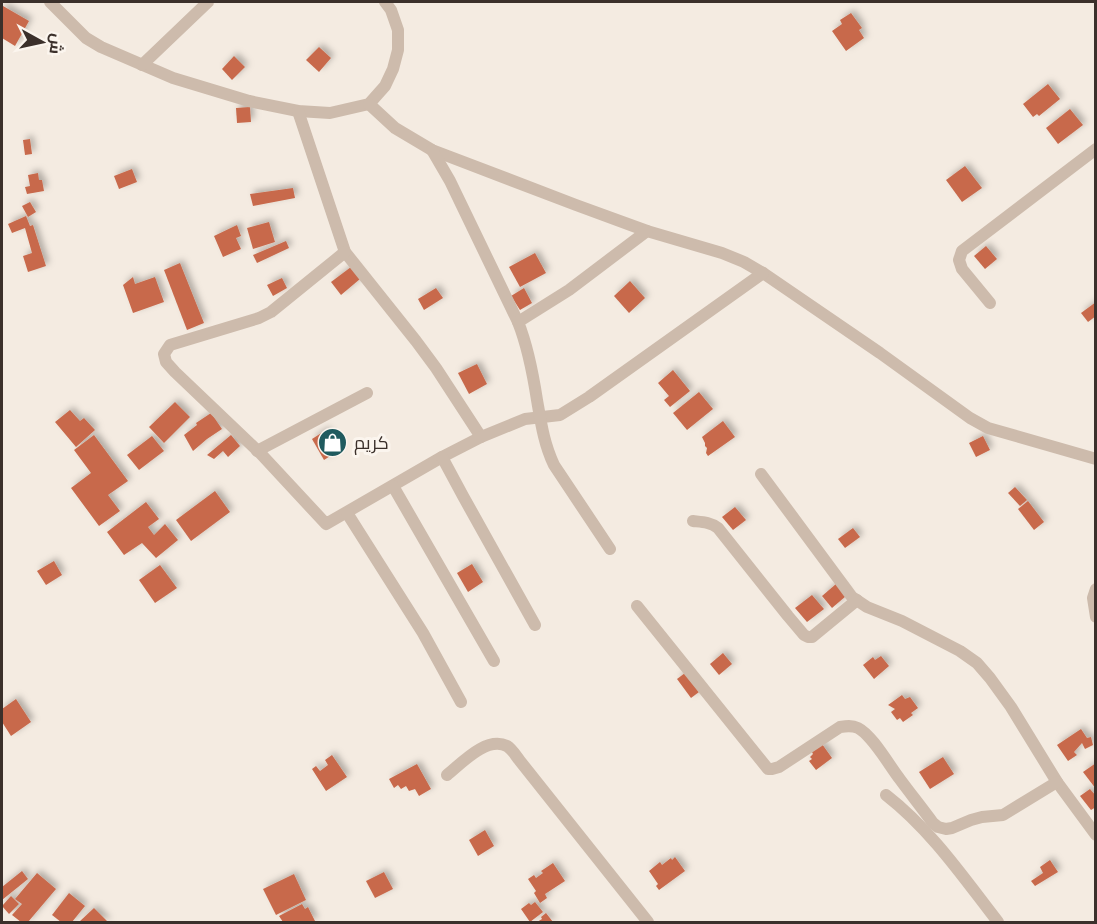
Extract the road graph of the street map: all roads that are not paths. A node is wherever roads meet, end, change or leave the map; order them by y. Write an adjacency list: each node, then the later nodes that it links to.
1 (50, 2): 4 (street)
2 (208, 2): 4 (street)
3 (386, 2): 5 (street)
4 (142, 65): 6 (street)
5 (369, 104): 6 (street); 8 (street)
6 (298, 111): 10 (street)
7 (1095, 149): 12 (street)
8 (432, 150): 9 (street); 13 (street)
9 (647, 231): 11 (street); 13 (street)
10 (345, 252): 16 (street); 17 (street)
11 (763, 273): 15 (street); 19 (street)
12 (990, 303)
13 (518, 322): 15 (street)
14 (367, 393): 17 (street)
15 (539, 417): 16 (street); 24 (street)
16 (481, 437): 18 (street)
17 (257, 451): 22 (street)
18 (442, 457): 21 (street); 29 (street)
19 (1095, 459)
20 (761, 474): 26 (street)
21 (393, 486): 22 (street); 30 (street)
22 (347, 513): 31 (street)
23 (693, 521): 26 (street)
24 (610, 549)
25 (1095, 589): 28 (street)
26 (857, 600): 33 (street)
27 (637, 606): 33 (street)
28 (1095, 617)
29 (535, 625)
30 (494, 661)
31 (461, 702)
32 (447, 775): 36 (street)
33 (1058, 782): 35 (street)
34 (886, 795): 37 (street)
35 (1093, 827)
36 (648, 922)
37 (998, 922)

